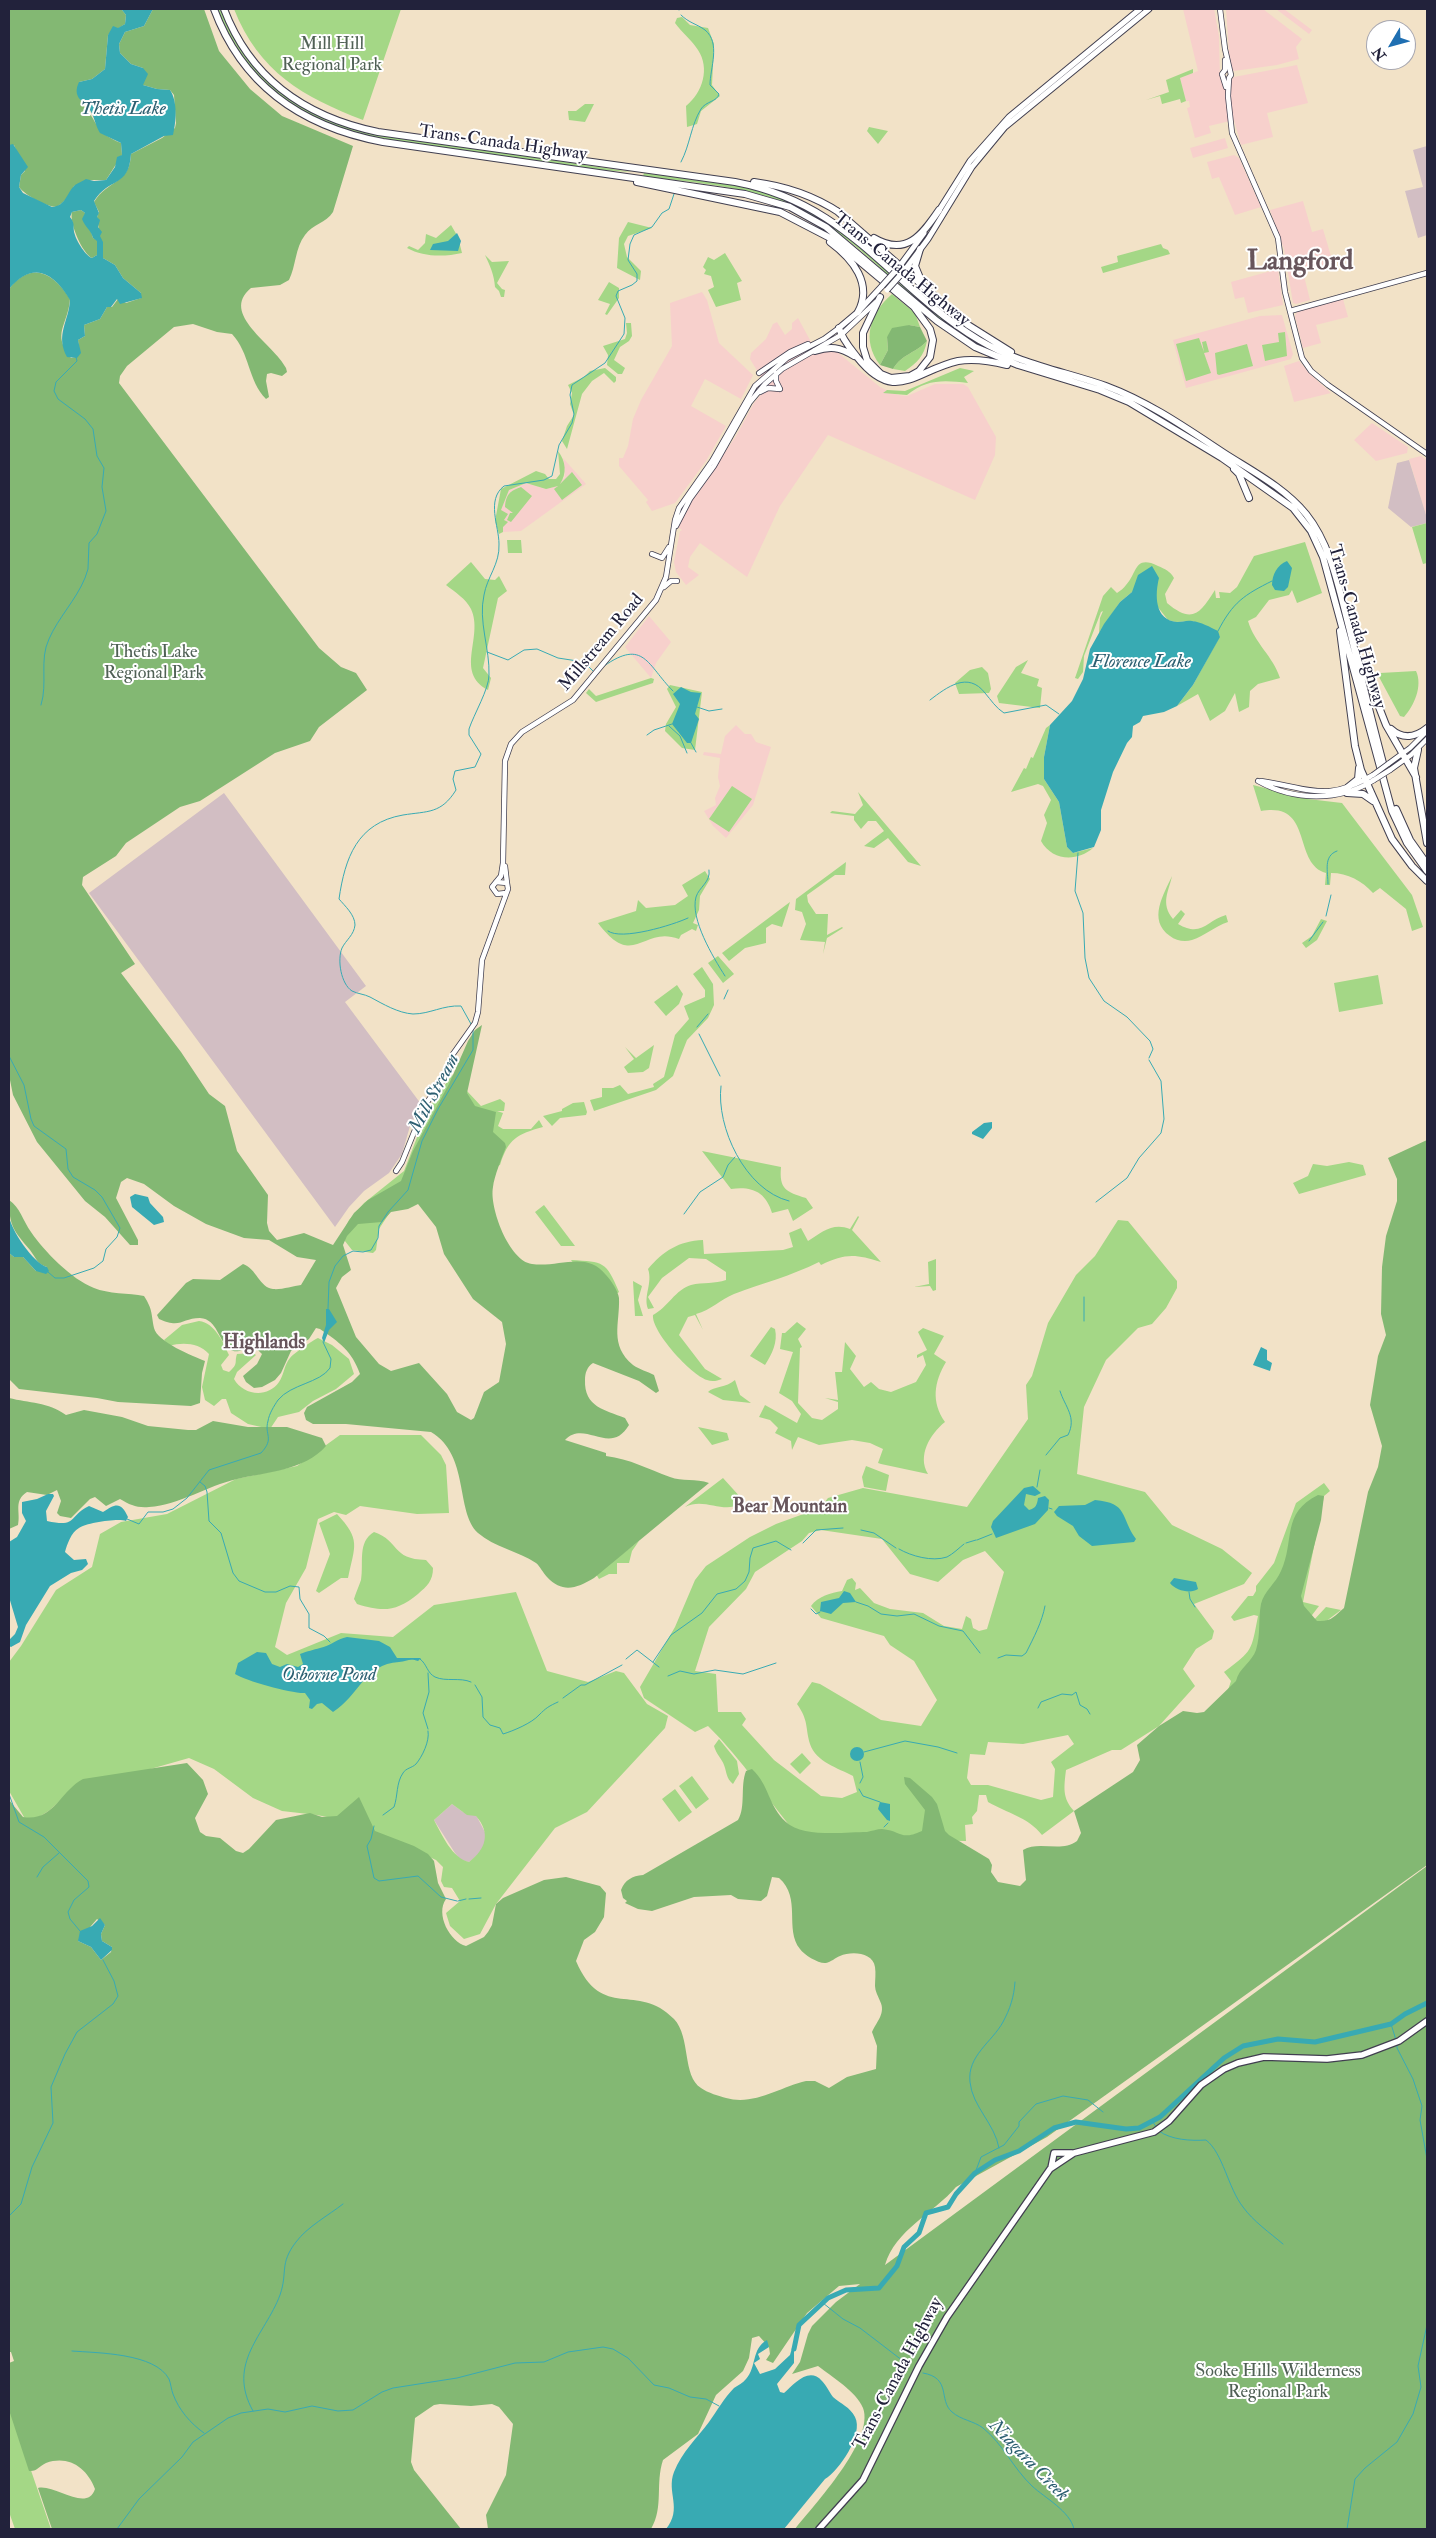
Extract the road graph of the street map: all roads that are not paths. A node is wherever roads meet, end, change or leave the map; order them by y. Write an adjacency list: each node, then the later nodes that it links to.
1 (214, 9): 6 (highway, Trans-Canada Highway)
2 (224, 9): 7 (highway, Trans-Canada Highway)
3 (1140, 9): 9 (main road)
4 (1149, 9): 11 (main road)
5 (1220, 9): 17 (main road)
6 (567, 168): 8 (highway); 25 (highway, Trans-Canada Highway)
7 (718, 180): 10 (highway); 27 (highway, Trans-Canada Highway)
8 (766, 208): 16 (highway); 18 (highway)
9 (939, 210): 10 (highway); 12 (main road)
10 (837, 211): 12 (highway)
11 (920, 249): 12 (main road); 15 (highway)
12 (902, 268): 14 (main road, Millstream Road, bridge); 15 (highway)
13 (1427, 273): 17 (main road)
14 (885, 288): 16 (main road, Millstream Road); 18 (main road, Millstream Road)
15 (927, 288): 27 (highway)
16 (880, 297): 19 (main road, Millstream Road)
17 (1290, 310): 29 (main road)
18 (858, 312): 19 (main road, Millstream Road)
19 (840, 331): 20 (main road, Millstream Road); 21 (main road, Millstream Road); 22 (highway)
20 (824, 339): 23 (main road); 31 (main road, Millstream Road)
21 (815, 351): 22 (highway); 24 (main road, Millstream Road)
22 (861, 361): 25 (highway)
23 (758, 372)
24 (776, 373): 26 (main road, Millstream Road); 26 (main road)
25 (1060, 378): 28 (highway, Trans-Canada Highway)
26 (756, 394): 31 (main road, Millstream Road)
27 (1126, 394): 34 (highway, Trans-Canada Highway)
28 (1169, 424): 30 (highway); 35 (highway, Trans-Canada Highway)
29 (1427, 454)
30 (1249, 498)
31 (673, 532): 32 (main road, Millstream Road)
32 (672, 541): 33 (main road); 37 (main road, Millstream Road)
33 (652, 554)
34 (1328, 555): 38 (highway); 50 (highway, Trans-Canada Highway)
35 (1327, 569): 43 (highway); 51 (highway, Trans-Canada Highway)
36 (677, 581): 37 (main road)
37 (662, 590): 49 (main road, Millstream Road)
38 (1386, 725): 39 (highway); 42 (highway)
39 (1427, 729): 42 (main road)
40 (1427, 740): 41 (main road)
41 (1418, 750): 42 (main road); 44 (highway)
42 (1404, 757): 44 (highway); 45 (main road, bridge)
43 (1358, 762): 45 (highway); 46 (highway)
44 (1416, 777): 48 (highway)
45 (1366, 782): 46 (main road); 47 (highway)
46 (1348, 790): 46 (main road); 47 (highway)
47 (1376, 806): 52 (highway)
48 (1427, 844)
49 (503, 863): 53 (main road, Millstream Road); 54 (main road, Millstream Road)
50 (1427, 864)
51 (1427, 871)
52 (1427, 881)
53 (496, 882): 54 (main road); 55 (main road)
54 (507, 883): 56 (main road)
55 (495, 892): 56 (main road); 57 (main road)
56 (506, 893): 57 (main road)
57 (500, 908): 58 (main road)
58 (396, 1171)
59 (1427, 2021): 60 (highway, Trans-Canada Highway)
60 (1074, 2153): 61 (highway, Trans-Canada Highway); 61 (highway)
61 (1050, 2169): 62 (highway, Trans-Canada Highway)
62 (1024, 2207): 63 (highway, Trans-Canada Highway); 64 (highway, Trans-Canada Highway)
63 (815, 2529)
64 (820, 2529)

